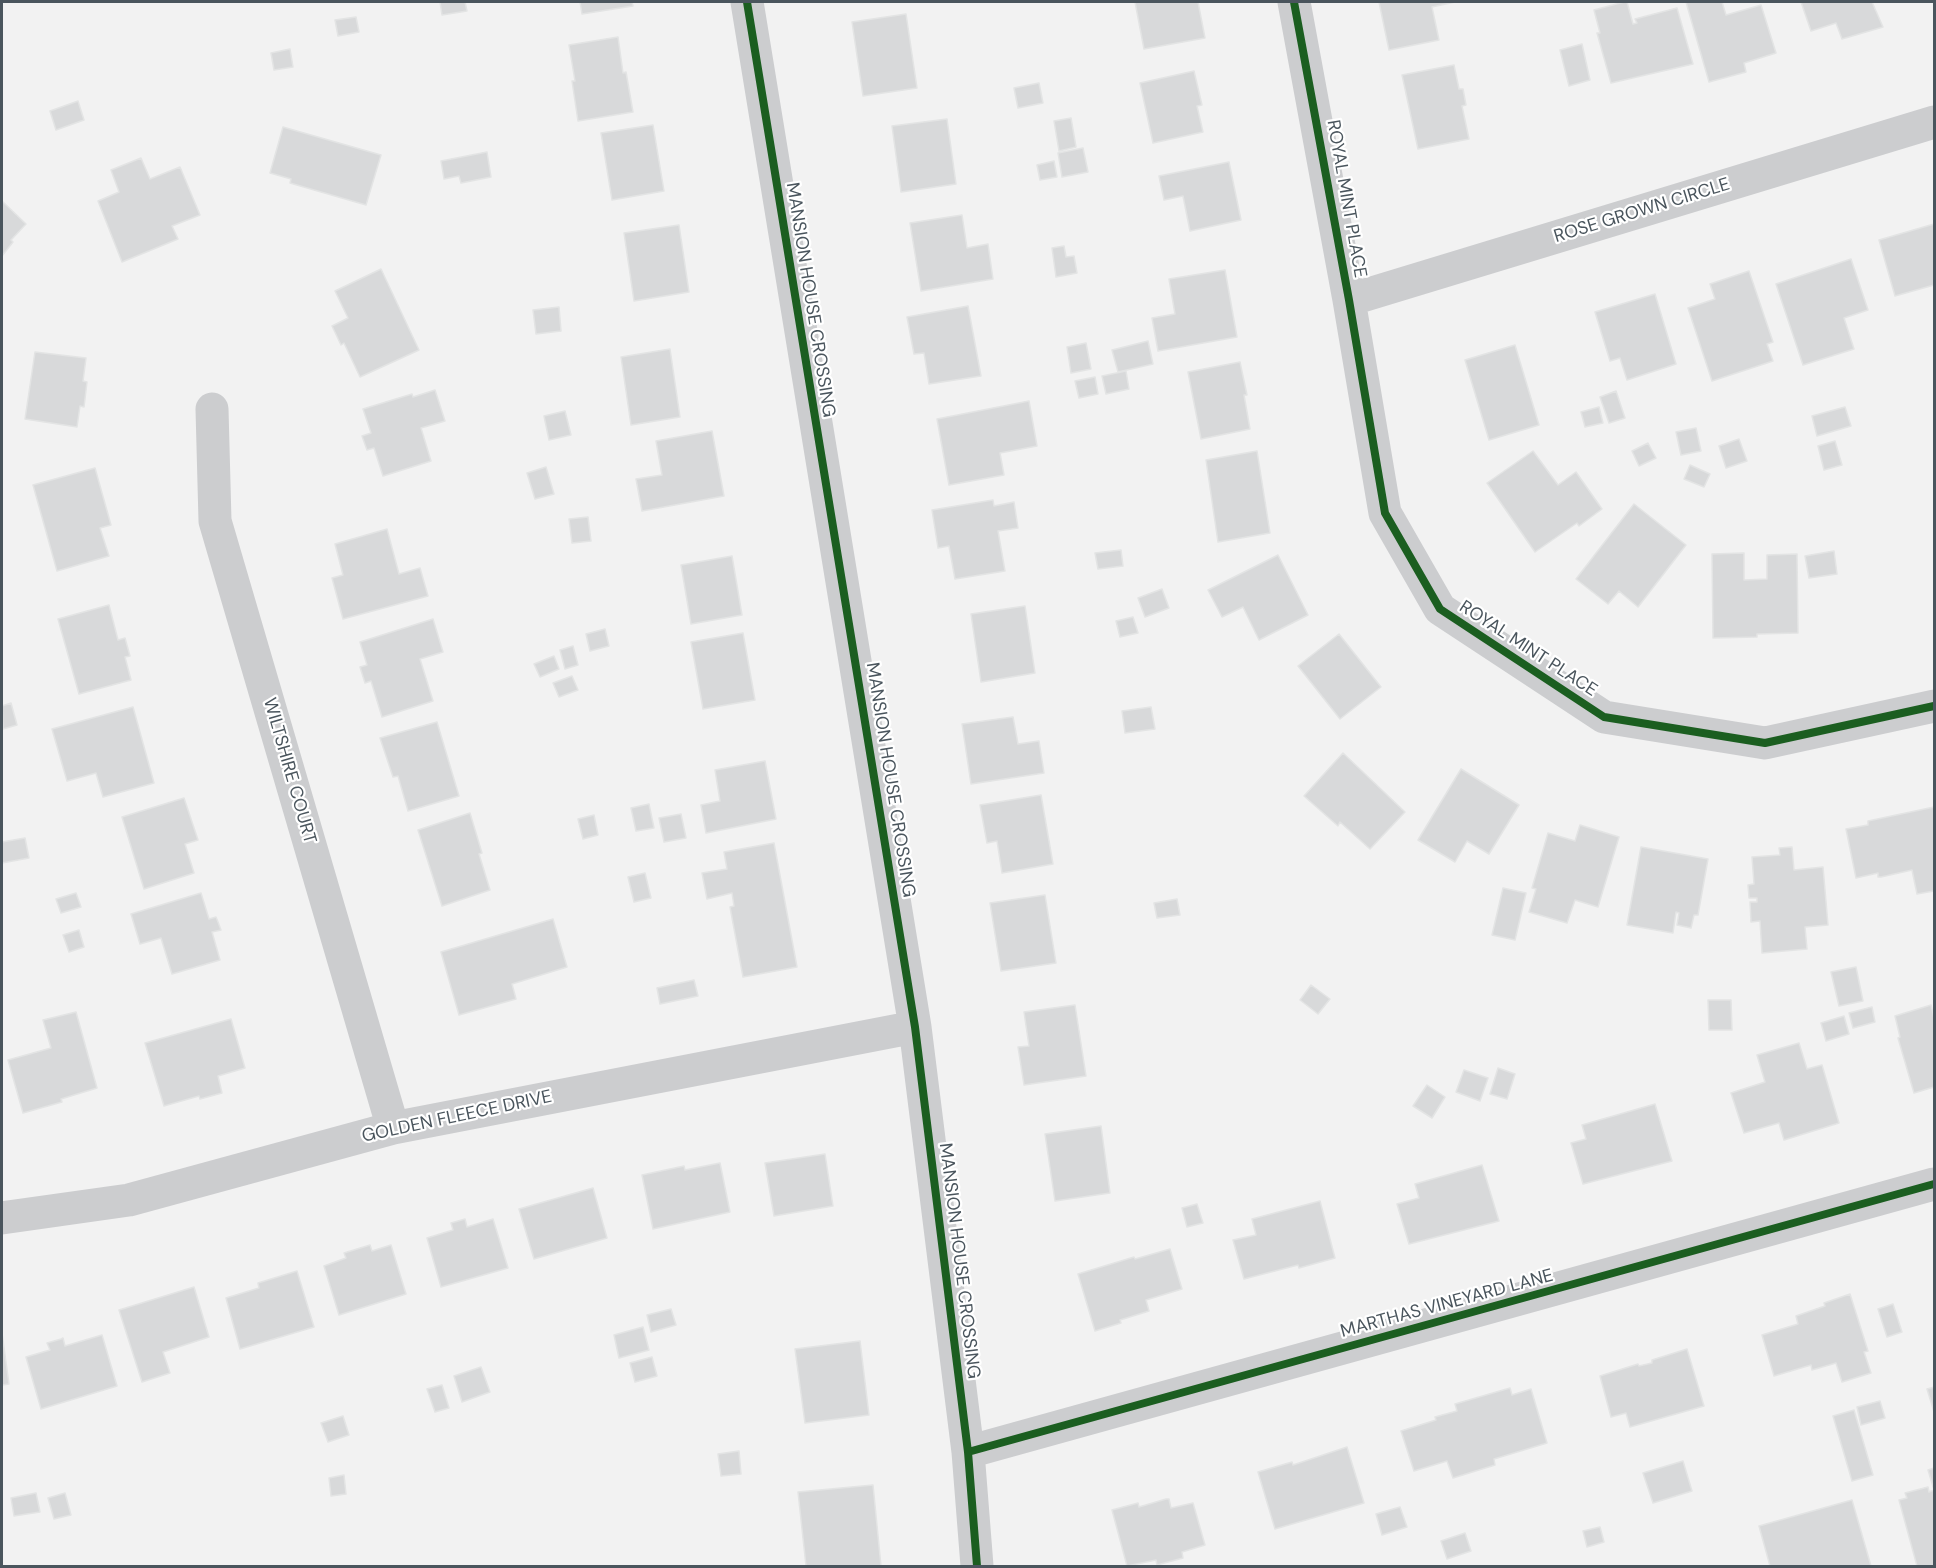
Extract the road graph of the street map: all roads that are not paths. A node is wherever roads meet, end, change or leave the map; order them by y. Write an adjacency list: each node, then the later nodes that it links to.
1 (747, 2): 7 (street, MANSION HOUSE CROSSING)
2 (1294, 2): 4 (street, ROYAL MINT PLACE)
3 (1935, 122): 4 (street, ROSE GROWN CIRCLE)
4 (1349, 300): 6 (street, ROYAL MINT PLACE)
5 (212, 409): 8 (street, WILTSHIRE COURT)
6 (1935, 706)
7 (915, 1028): 8 (street, GOLDEN FLEECE DRIVE); 11 (street, MANSION HOUSE CROSSING)
8 (393, 1128): 10 (street, GOLDEN FLEECE DRIVE)
9 (1935, 1184): 11 (street, MARTHAS VINEYARD LANE)
10 (2, 1218)
11 (968, 1452): 12 (street, MANSION HOUSE CROSSING)
12 (977, 1566)

